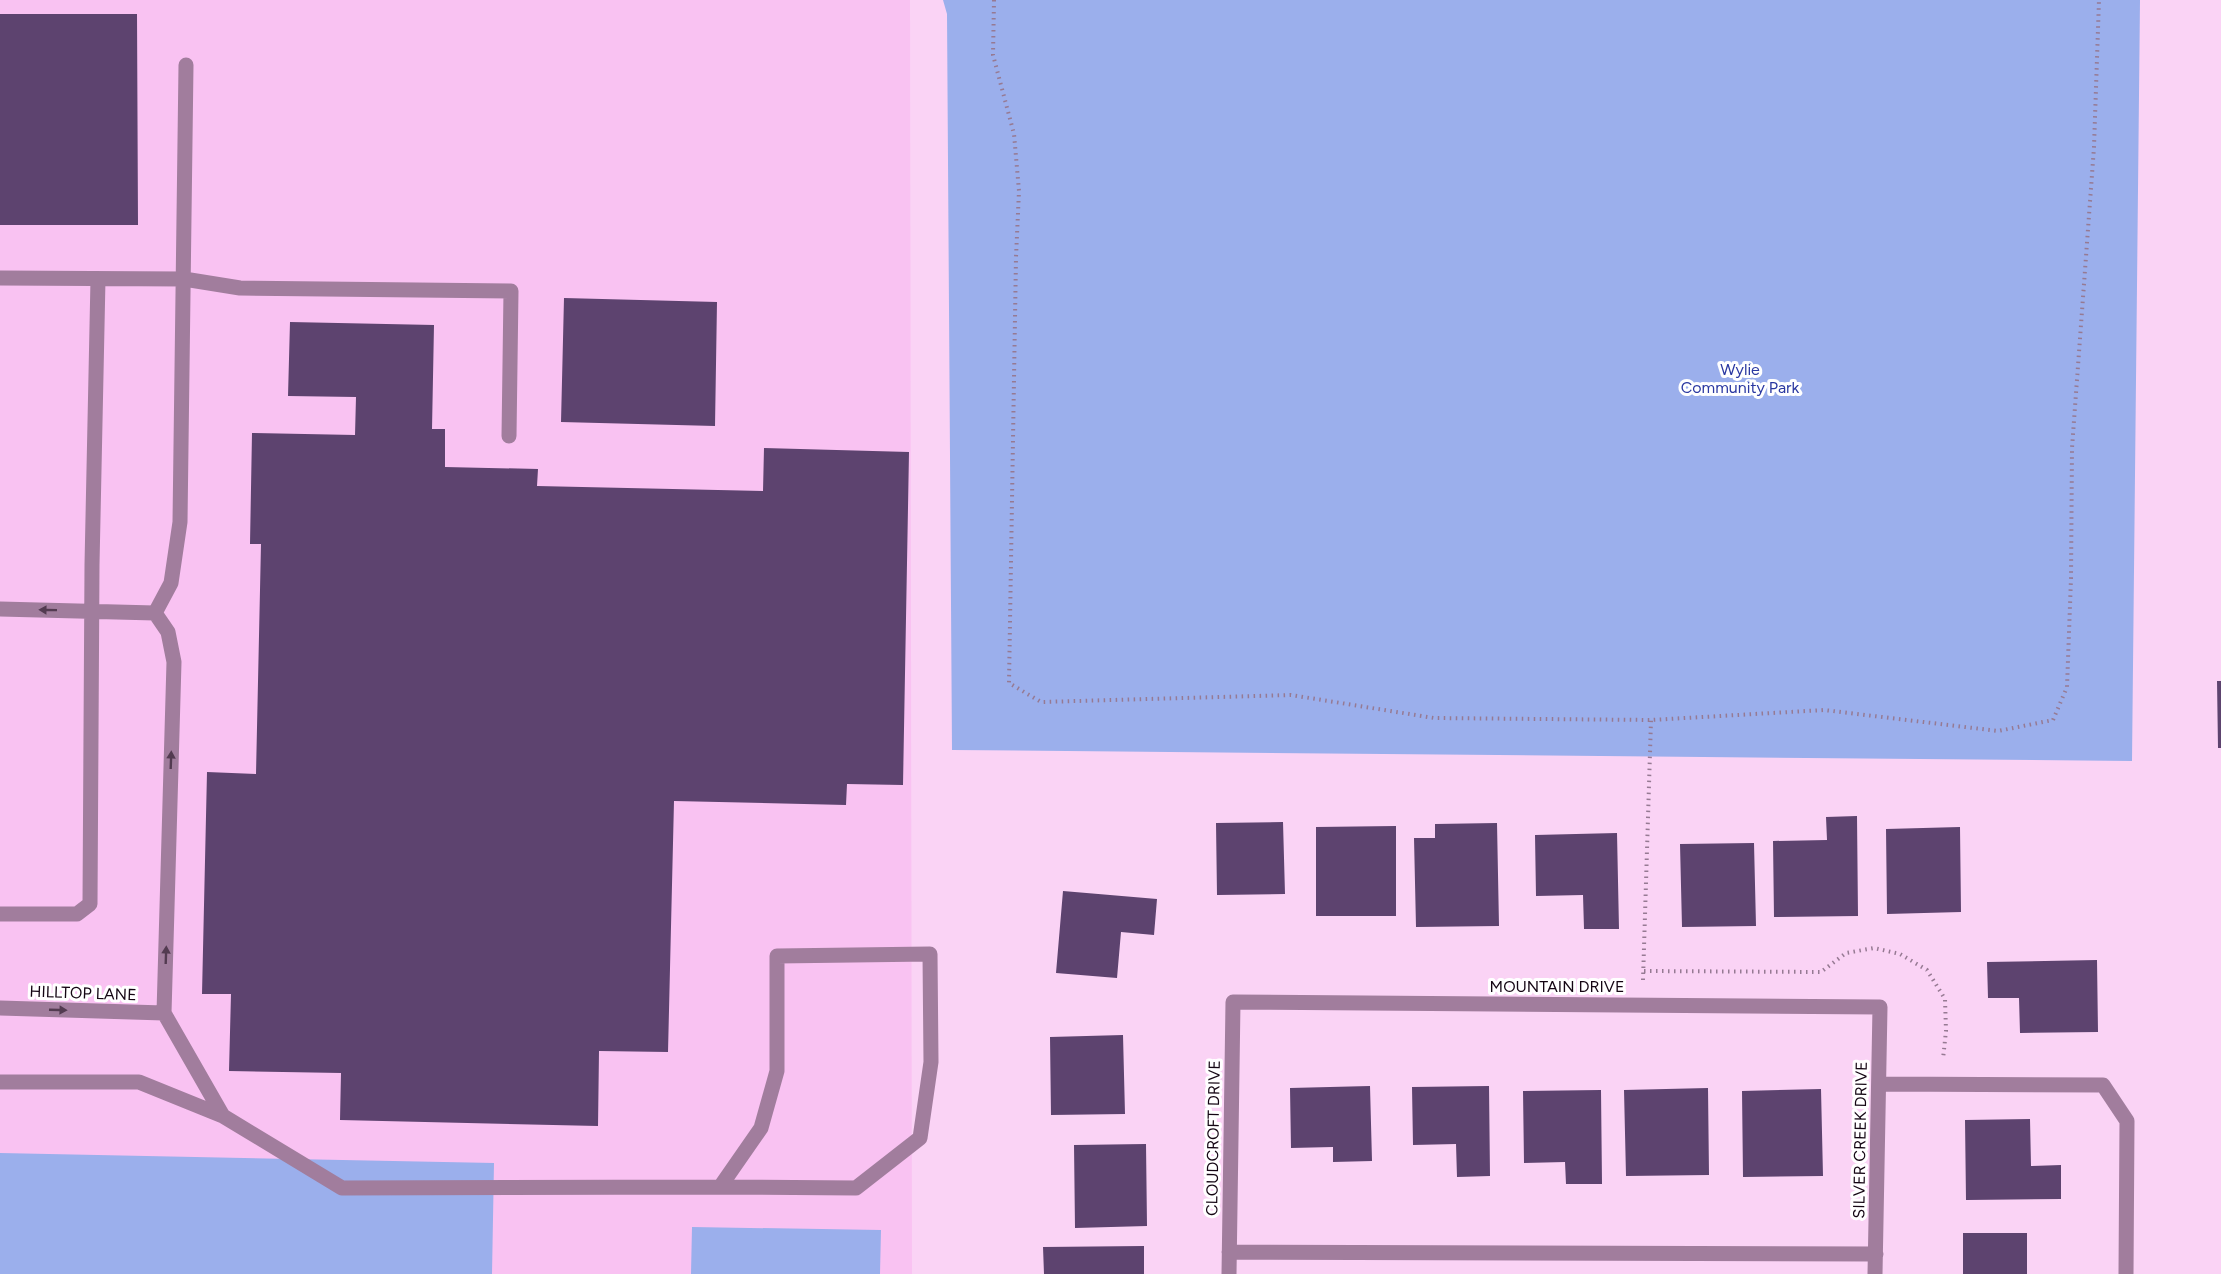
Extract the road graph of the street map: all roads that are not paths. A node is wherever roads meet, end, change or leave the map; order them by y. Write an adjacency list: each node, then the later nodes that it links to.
1 (186, 65): 4 (street)
2 (0, 278): 3 (street)
3 (98, 279): 4 (street); 7 (street)
4 (184, 279): 5 (street); 8 (street)
5 (509, 436)
6 (0, 609): 7 (street, one-way to 6)
7 (92, 610): 8 (street); 9 (street)
8 (155, 613): 13 (street, one-way to 8)
9 (0, 914)
10 (1233, 1002): 11 (street, MOUNTAIN DRIVE); 18 (street, CLOUDCROFT DRIVE)
11 (1880, 1006): 15 (street, SILVER CREEK DRIVE)
12 (0, 1008): 13 (street, HILLTOP LANE, one-way to 13)
13 (164, 1013): 16 (street)
14 (0, 1082): 16 (street)
15 (1879, 1084): 19 (street, SILVER CREEK DRIVE); 22 (street)
16 (223, 1116): 17 (street)
17 (720, 1187): 17 (street)
18 (1229, 1252): 19 (street); 20 (street, CLOUDCROFT DRIVE)
19 (1876, 1254): 21 (street, SILVER CREEK DRIVE)
20 (1228, 1274)
21 (1875, 1274)
22 (2126, 1274)

